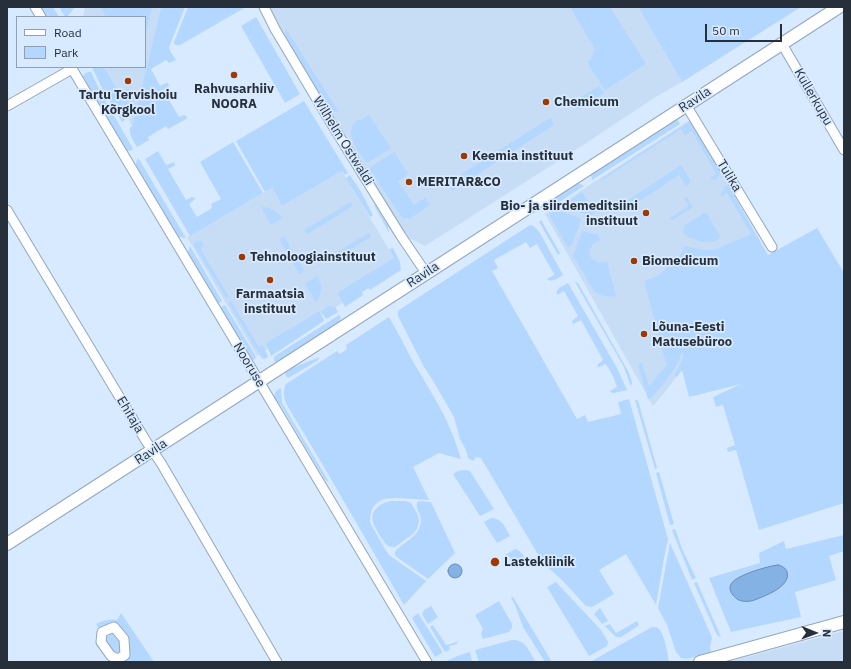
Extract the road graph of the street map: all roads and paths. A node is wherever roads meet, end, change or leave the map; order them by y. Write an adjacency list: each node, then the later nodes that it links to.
1 (35, 7): 4 (street)
2 (264, 7): 12 (street, Wilhelm Ostwaldi)
3 (839, 7): 5 (street, Ravila)
4 (40, 16)
5 (782, 44): 7 (street, Ravila); 9 (street, Kullerkupu)
6 (71, 68): 8 (street); 13 (street, Nooruse)
7 (686, 105): 11 (street, Tulika); 12 (street, Ravila)
8 (7, 106)
9 (844, 150)
10 (7, 210): 14 (street, Ehitaja)
11 (772, 247)
12 (426, 273): 13 (street, Ravila)
13 (259, 382): 14 (street, Ravila); 18 (street, Nooruse)
14 (152, 451): 15 (street, Ravila); 17 (street, Ehitaja)
15 (7, 544)
16 (844, 622): 19 (street)
17 (277, 662)
18 (427, 662)
19 (700, 662)

